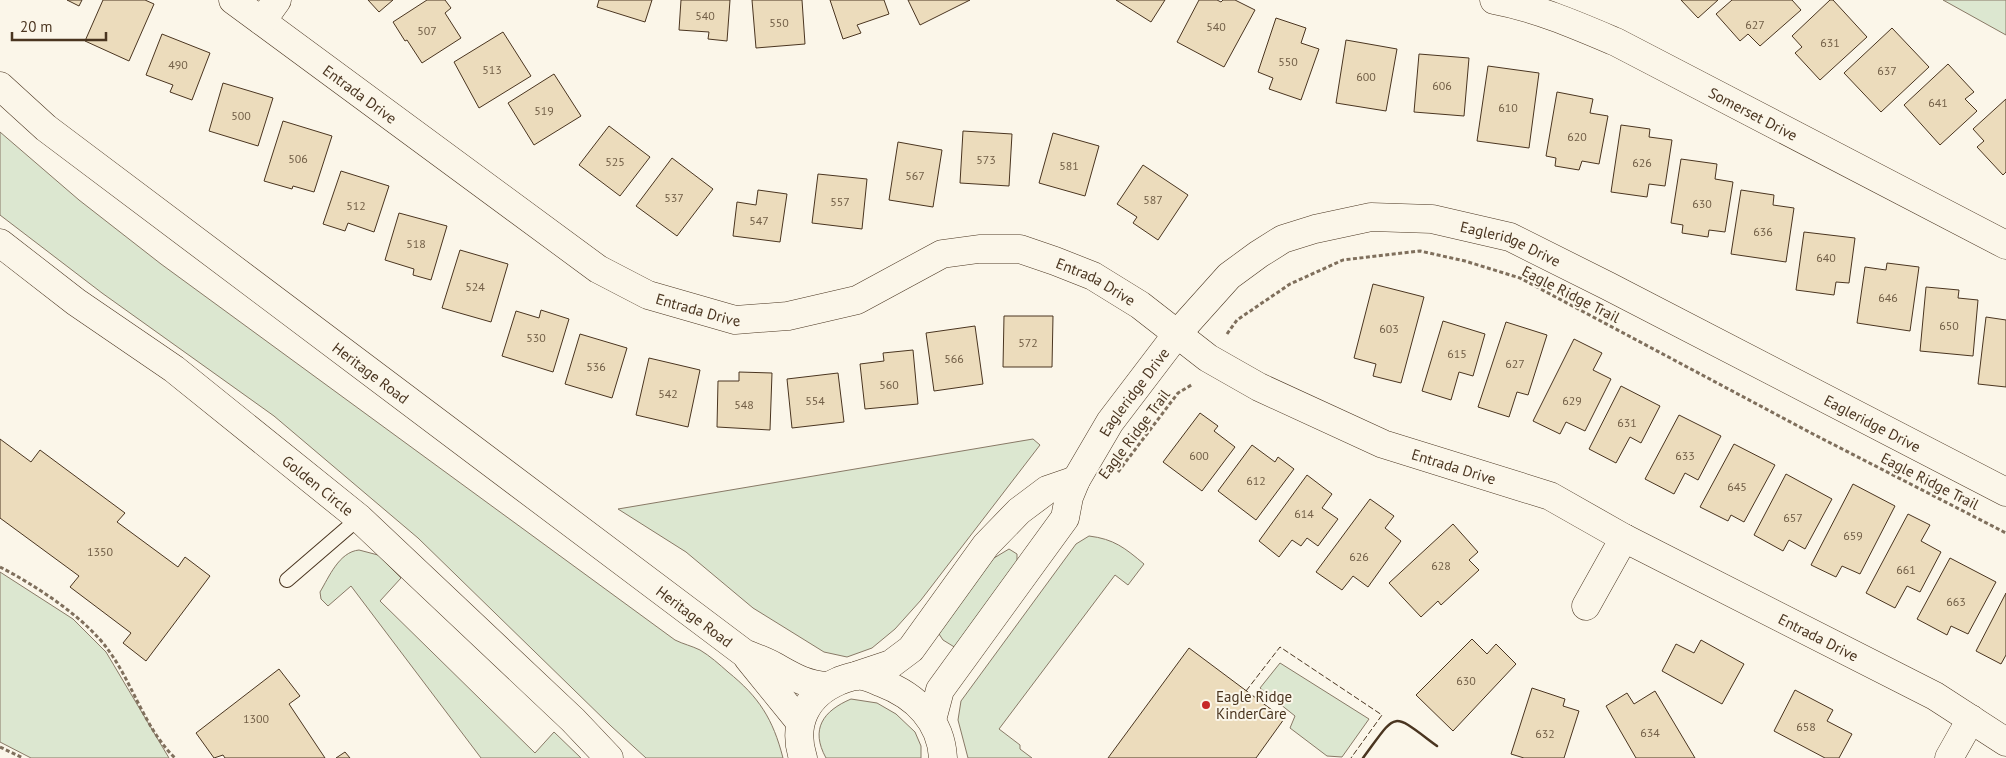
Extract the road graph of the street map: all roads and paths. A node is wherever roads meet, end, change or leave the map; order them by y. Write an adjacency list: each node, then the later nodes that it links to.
1 (234, 0): 3 (street, Entrada Drive)
2 (1494, 0): 6 (street, Somerset Drive)
3 (269, 11): 7 (street, Entrada Drive)
4 (0, 86): 18 (street, Heritage Road)
5 (0, 243): 12 (street, Golden Circle)
6 (2006, 245)
7 (1177, 334): 8 (street, Entrada Drive); 10 (street, Eagleridge Drive); 11 (street, Eagleridge Drive)
8 (1208, 358): 9 (path, Eagle Ridge Trail); 13 (path, Eagle Ridge Trail); 14 (street, Entrada Drive)
9 (1115, 477)
10 (1076, 480): 19 (street); 22 (street, Eagleridge Drive)
11 (2006, 492)
12 (359, 518): 16 (lane); 28 (street, Golden Circle)
13 (2006, 533)
14 (1624, 538): 17 (street); 21 (street, Entrada Drive)
15 (0, 567): 27 (path)
16 (287, 580)
17 (1586, 606)
18 (744, 653): 20 (street, Heritage Road); 23 (street, Heritage Road)
19 (858, 676): 20 (street); 22 (street)
20 (827, 686): 23 (street)
21 (1971, 719): 24 (street, Entrada Drive); 31 (street)
22 (932, 720): 30 (street)
23 (800, 722): 29 (street)
24 (2006, 742)
25 (0, 747): 26 (path)
26 (23, 758)
27 (176, 758)
28 (609, 758)
29 (803, 758)
30 (943, 758)
31 (1949, 758)

